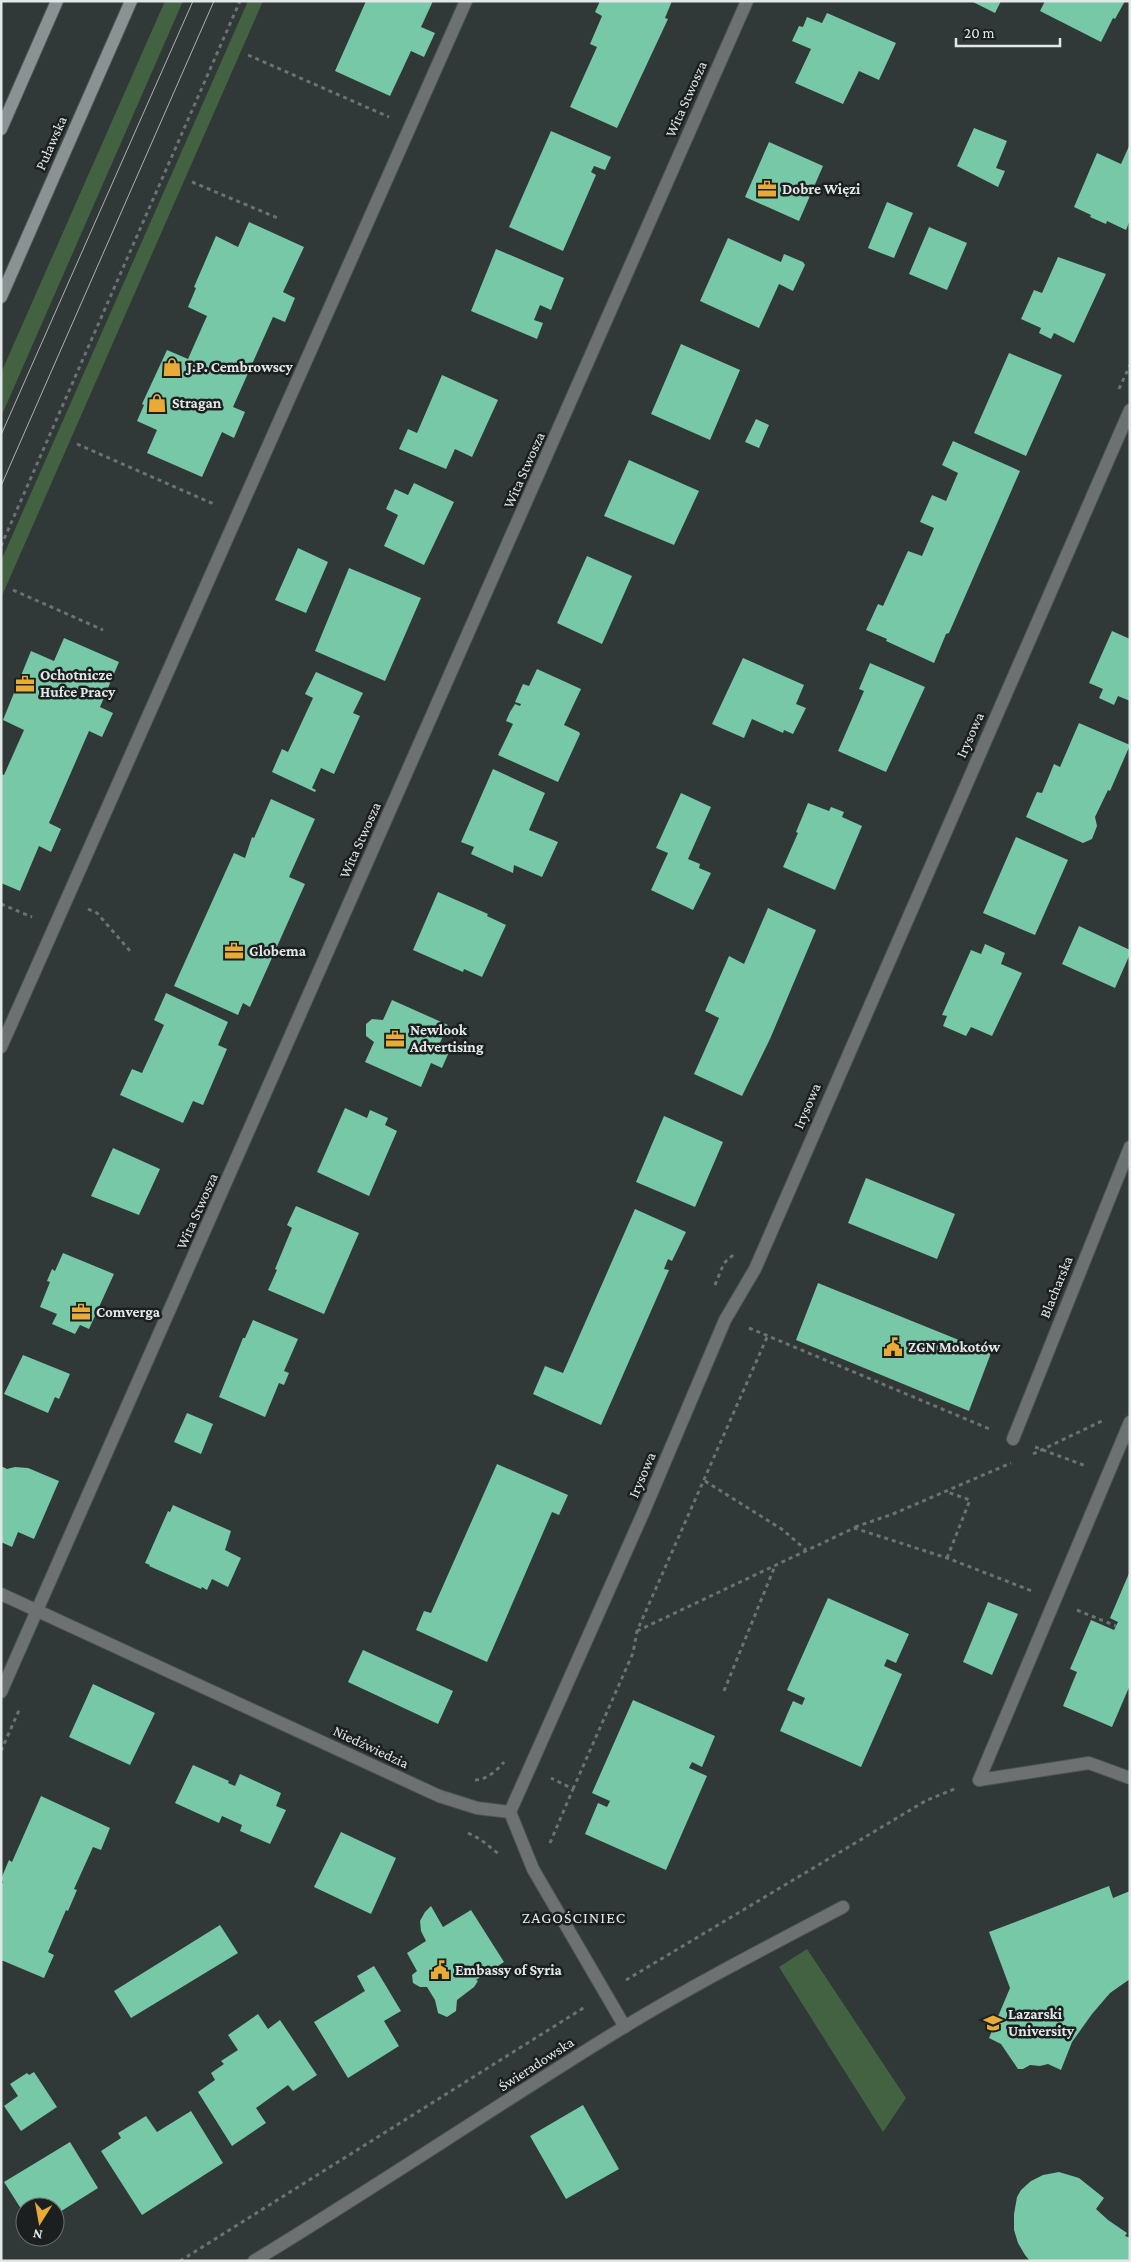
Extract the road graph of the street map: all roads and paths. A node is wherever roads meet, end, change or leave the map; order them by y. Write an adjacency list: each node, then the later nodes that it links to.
1 (58, 1): 8 (main road)
2 (131, 1): 11 (main road, Puławska)
3 (240, 1): 17 (path)
4 (466, 1): 7 (street)
5 (747, 1): 46 (street, Wita Stwosza)
6 (248, 55): 7 (path)
7 (410, 126): 16 (street)
8 (1, 129)
9 (192, 182): 10 (path)
10 (280, 218)
11 (1, 297)
12 (1130, 365): 13 (path)
13 (1118, 392)
14 (1130, 410): 29 (street, Irysowa)
15 (77, 444): 16 (path)
16 (238, 515): 20 (street)
17 (1, 546)
18 (13, 590): 19 (path)
19 (103, 630)
20 (67, 900): 22 (street); 23 (path)
21 (1, 904): 22 (path)
22 (55, 928): 24 (street)
23 (131, 952)
24 (1, 1047)
25 (1130, 1148): 26 (street, Blacharska)
26 (1125, 1170): 33 (street, Blacharska)
27 (736, 1253): 28 (path)
28 (713, 1289)
29 (725, 1320): 30 (path); 51 (street, Irysowa)
30 (768, 1335): 33 (path); 38 (path)
31 (1108, 1418): 34 (path)
32 (1130, 1422): 37 (street)
33 (1013, 1439): 34 (path)
34 (1043, 1449): 35 (path); 37 (path)
35 (1026, 1457)
36 (1017, 1461): 39 (path)
37 (1106, 1474): 45 (street)
38 (705, 1481): 41 (path); 48 (path)
39 (947, 1491): 40 (path); 42 (path)
40 (854, 1528): 41 (path); 42 (path)
41 (806, 1550): 43 (path)
42 (947, 1558): 45 (path)
43 (775, 1566): 48 (path); 49 (path)
44 (1, 1594): 46 (street, Niedźwiedzia)
45 (1054, 1600): 47 (path); 54 (street)
46 (36, 1610): 50 (street, Wita Stwosza); 56 (street, Niedźwiedzia)
47 (1116, 1626)
48 (637, 1631): 55 (path)
49 (724, 1691)
50 (1, 1692)
51 (529, 1768): 53 (path); 55 (path); 56 (street, Irysowa)
52 (1130, 1778): 54 (street)
53 (472, 1780)
54 (979, 1780): 61 (path)
55 (573, 1789): 58 (path)
56 (510, 1812): 62 (street)
57 (464, 1831): 59 (path)
58 (550, 1851)
59 (507, 1861)
60 (842, 1908): 63 (street, Świeradowska)
61 (619, 1973)
62 (604, 1993): 63 (street); 64 (path)
63 (625, 2027): 65 (street, Świeradowska)
64 (180, 2261)
65 (254, 2261)

